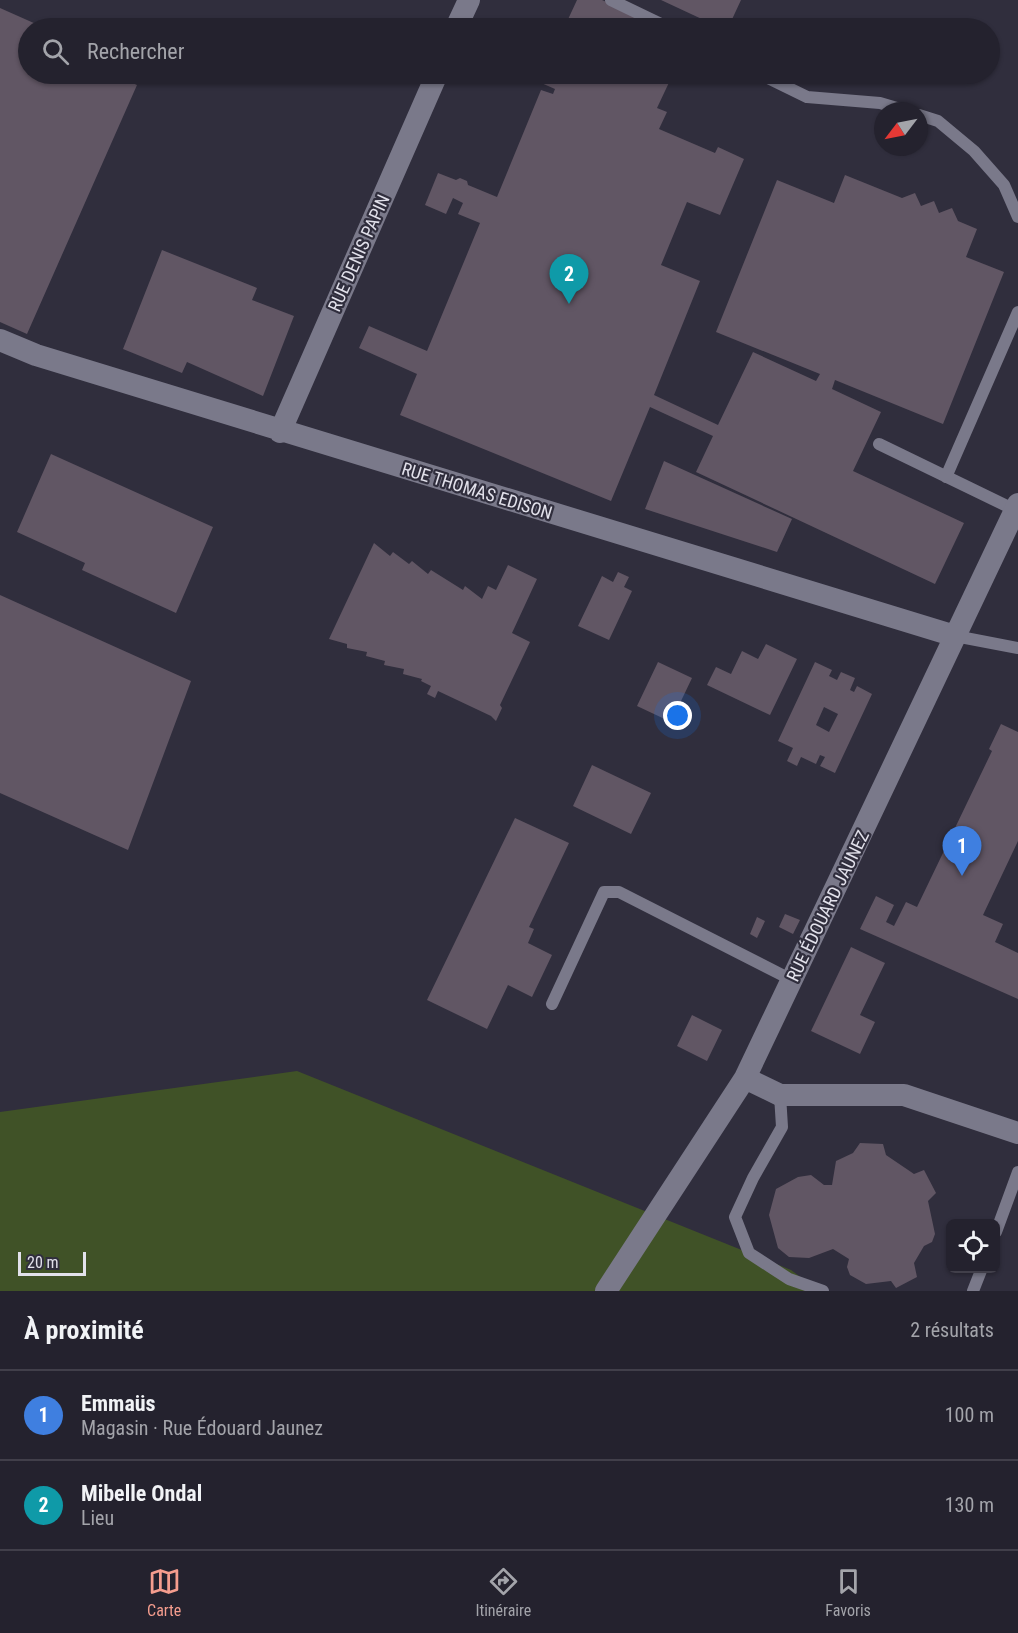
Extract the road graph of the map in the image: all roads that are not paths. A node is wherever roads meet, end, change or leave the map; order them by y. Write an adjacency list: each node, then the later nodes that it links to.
1 (469, 0): 3 (street)
2 (611, 0): 4 (lane)
3 (461, 18)
4 (648, 18)
5 (433, 84): 12 (street, RUE DENIS PAPIN)
6 (780, 84): 7 (lane)
7 (874, 103)
8 (928, 118): 9 (lane)
9 (1018, 217)
10 (1018, 312): 14 (lane)
11 (0, 340): 12 (street, RUE THOMAS EDISON)
12 (280, 432): 16 (street, RUE THOMAS EDISON)
13 (879, 444): 14 (lane)
14 (946, 477): 15 (lane)
15 (1017, 507): 16 (street, RUE ÉDOUARD JAUNEZ)
16 (956, 636): 17 (lane); 18 (street, RUE ÉDOUARD JAUNEZ)
17 (1018, 648)
18 (792, 980): 19 (lane); 20 (street, RUE ÉDOUARD JAUNEZ)
19 (552, 1004)
20 (745, 1078): 21 (street); 26 (street, RUE ÉDOUARD JAUNEZ)
21 (780, 1095): 22 (street); 27 (lane)
22 (1018, 1133)
23 (1018, 1172): 24 (lane)
24 (1000, 1221)
25 (980, 1273): 28 (lane)
26 (606, 1291)
27 (823, 1291)
28 (973, 1291)

